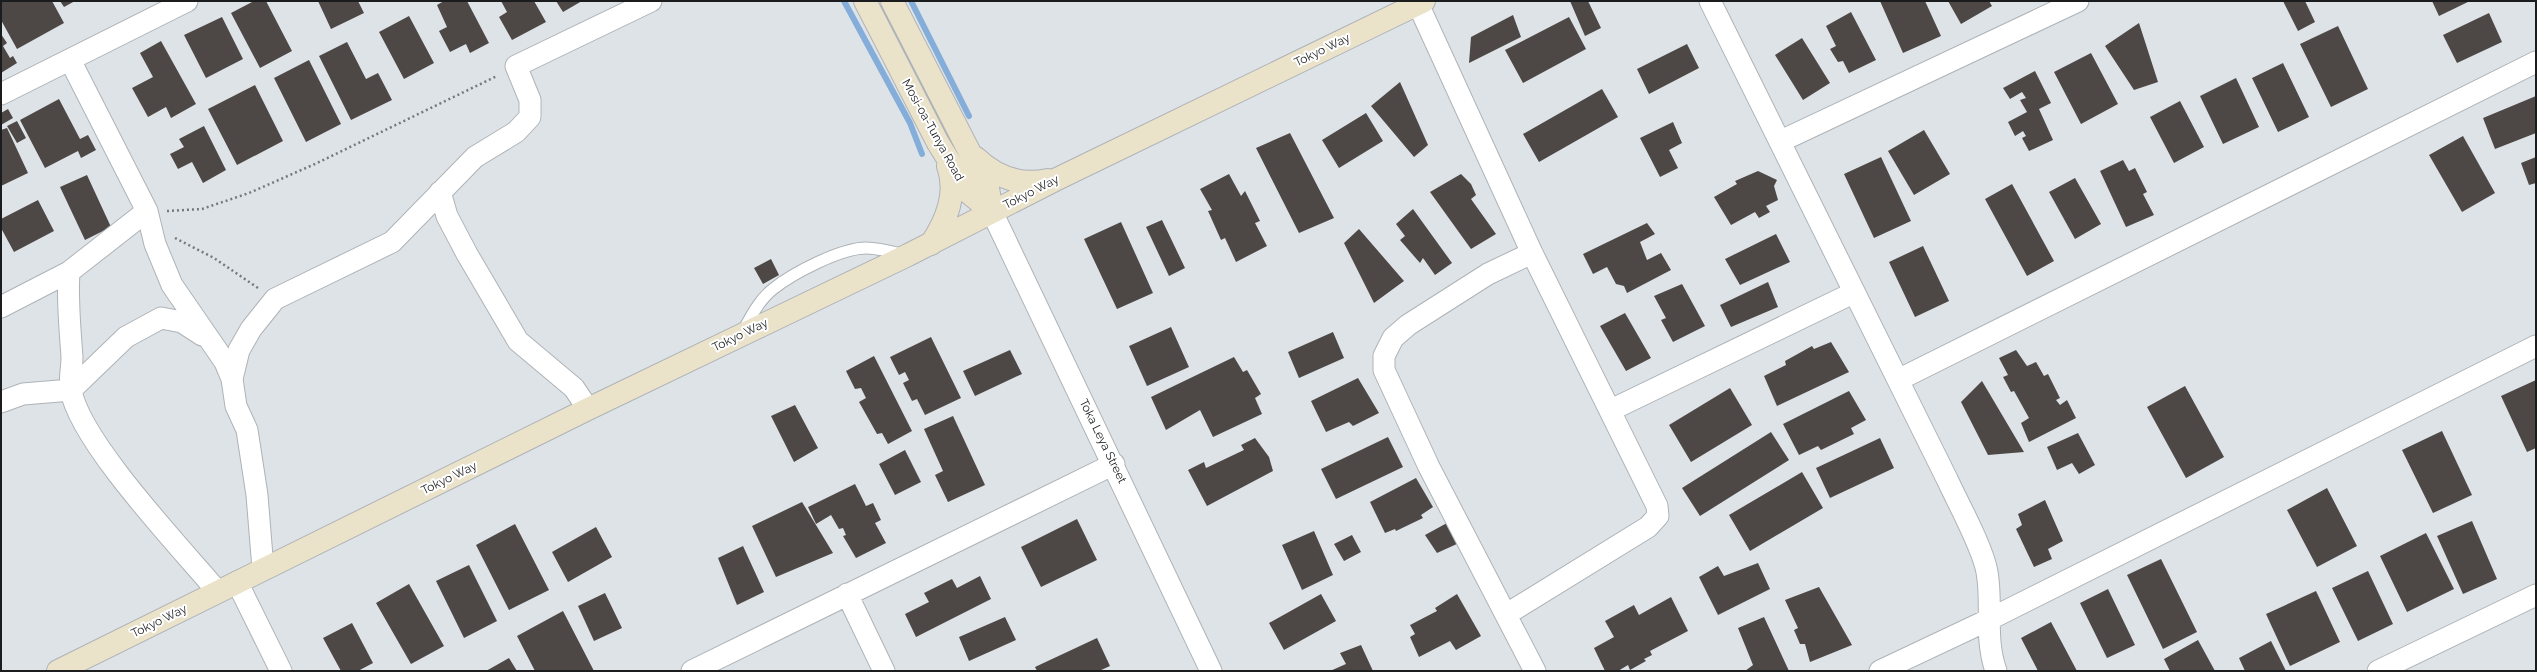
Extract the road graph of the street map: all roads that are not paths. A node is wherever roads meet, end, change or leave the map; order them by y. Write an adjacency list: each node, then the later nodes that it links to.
1 (187, 1): 8 (street)
2 (651, 1): 15 (street)
3 (865, 1): 12 (main road, Mosi-oa-Tunya Road)
4 (892, 1): 13 (main road, Mosi-oa-Tunya Road)
5 (1710, 1): 11 (street)
6 (2078, 1): 11 (street)
7 (1419, 2): 14 (main road, Tokyo Way); 19 (street)
8 (70, 60): 10 (street); 17 (street)
9 (2536, 62): 28 (street)
10 (1, 94)
11 (1781, 141): 22 (street)
12 (938, 143): 16 (main road, Mosi-oa-Tunya Road); 18 (main road)
13 (971, 153): 14 (main road); 16 (main road, Mosi-oa-Tunya Road)
14 (1057, 179): 16 (main road, Tokyo Way)
15 (440, 192): 27 (street); 31 (street)
16 (992, 212): 18 (main road, Tokyo Way); 33 (street, Toka Leya Street)
17 (149, 218): 21 (street); 25 (street)
18 (931, 244): 20 (main road, Tokyo Way)
19 (1532, 253): 32 (street); 38 (street)
20 (908, 255): 24 (main road, Tokyo Way); 24 (lane)
21 (69, 272): 23 (street); 29 (street)
22 (1853, 293): 28 (street); 32 (street)
23 (1, 307)
24 (740, 336): 31 (main road, Tokyo Way)
25 (208, 338): 27 (street); 29 (street)
26 (2536, 346): 39 (street)
27 (232, 379): 34 (street)
28 (1898, 380): 39 (street)
29 (71, 390): 30 (street); 35 (street)
30 (1, 402)
31 (588, 409): 34 (main road, Tokyo Way)
32 (1612, 410): 38 (street)
33 (1114, 464): 36 (street); 44 (street, Toka Leya Street)
34 (263, 569): 35 (main road, Tokyo Way)
35 (228, 587): 40 (main road, Tokyo Way); 41 (street)
36 (847, 594): 42 (street); 43 (street)
37 (2536, 595): 48 (street)
38 (1507, 614): 45 (street)
39 (1988, 620): 46 (street); 47 (street)
40 (58, 671)
41 (281, 671)
42 (692, 671)
43 (884, 671)
44 (1211, 671)
45 (1535, 671)
46 (1880, 671)
47 (1996, 671)
48 (2378, 671)

